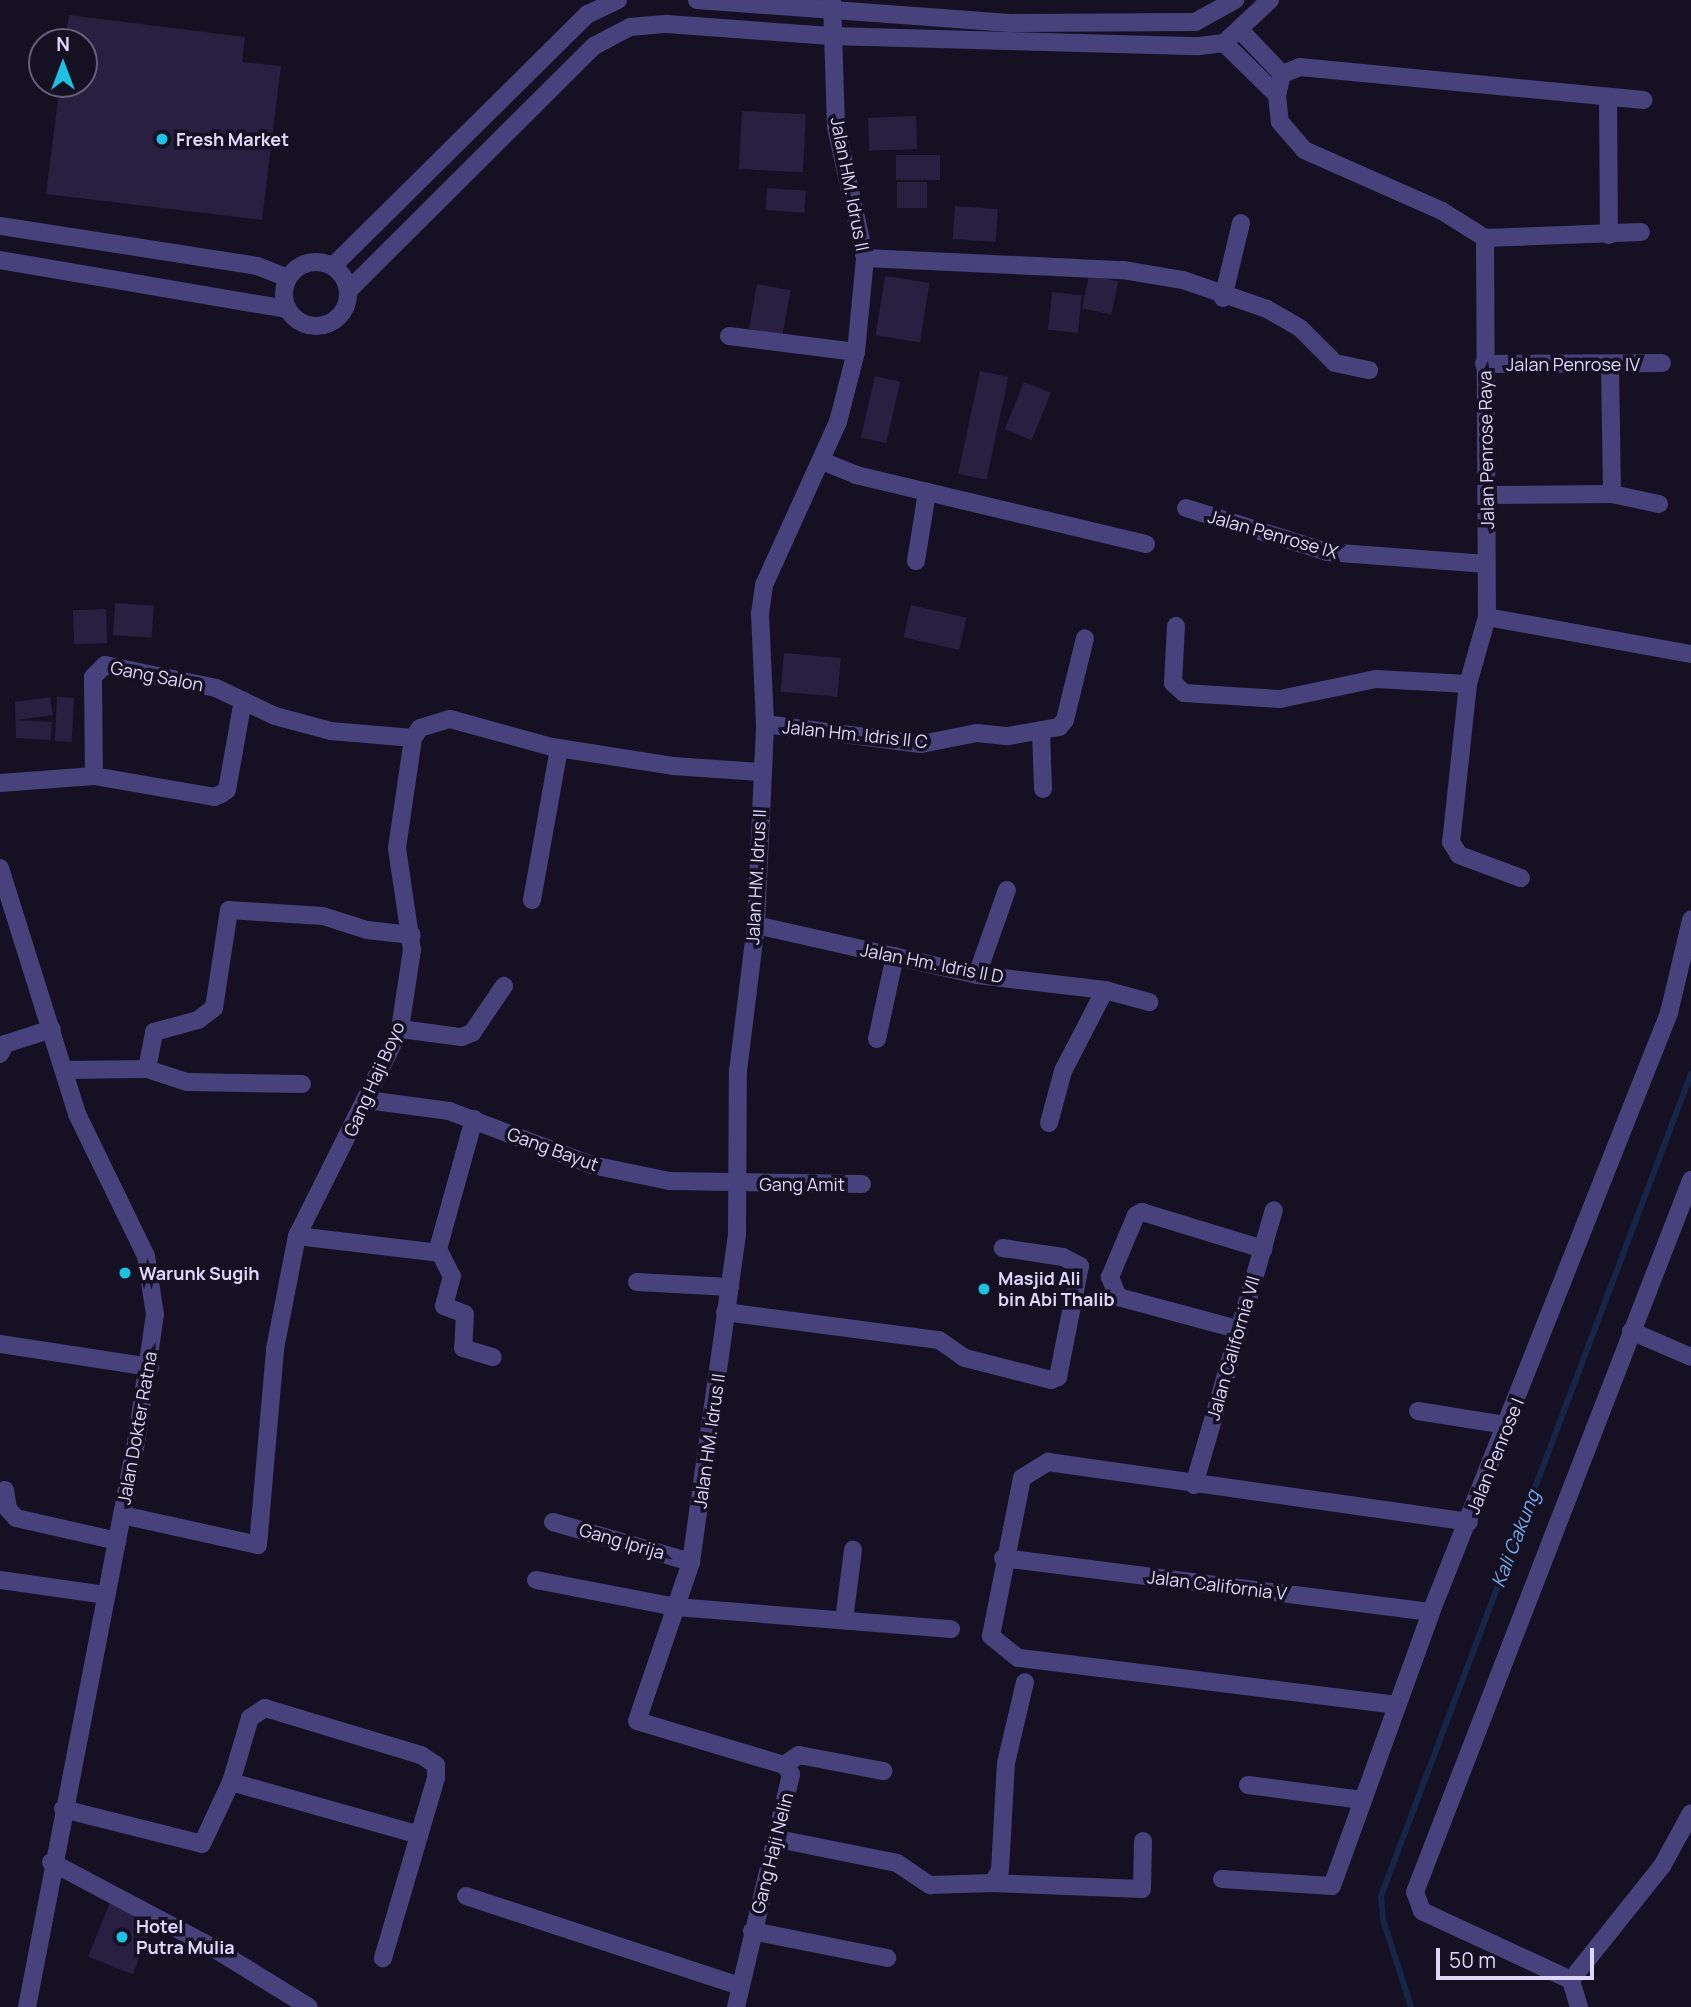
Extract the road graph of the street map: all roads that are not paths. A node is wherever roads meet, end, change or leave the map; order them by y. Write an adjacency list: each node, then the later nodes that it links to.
1 (618, 0): 20 (street)
2 (697, 0): 5 (street)
3 (1235, 0): 5 (street)
4 (1270, 0): 6 (street)
5 (832, 6): 7 (street, Jalan HM. Idrus II)
6 (1240, 30): 8 (street); 9 (street)
7 (831, 36): 8 (street); 18 (street, Jalan HM. Idrus II); 22 (street)
8 (1224, 43): 10 (street)
9 (1282, 74): 10 (street); 11 (street)
10 (1277, 95): 17 (street)
11 (1608, 97): 12 (street); 16 (street)
12 (1643, 100)
13 (1241, 223): 23 (street)
14 (0, 226): 21 (street)
15 (1641, 232): 16 (street)
16 (1609, 235): 17 (street)
17 (1485, 237): 27 (street, Jalan Penrose Raya)
18 (865, 258): 23 (street); 26 (street, Jalan HM. Idrus II)
19 (0, 260): 24 (street)
20 (333, 266): 21 (street); 22 (street)
21 (288, 278): 24 (street)
22 (348, 291): 24 (street)
23 (1223, 298): 30 (street)
24 (288, 309)
25 (729, 336): 26 (street)
26 (856, 352): 31 (street, Jalan HM. Idrus II)
27 (1484, 363): 29 (street, Jalan Penrose IV); 34 (street, Jalan Penrose Raya)
28 (1662, 363): 29 (street, Jalan Penrose IV)
29 (1610, 366): 33 (street)
30 (1369, 370)
31 (822, 461): 32 (street); 46 (street, Jalan HM. Idrus II)
32 (927, 492): 37 (street); 38 (street)
33 (1612, 494): 34 (street); 35 (street)
34 (1490, 495): 39 (street, Jalan Penrose Raya)
35 (1659, 504)
36 (1186, 508): 39 (street, Jalan Penrose IX)
37 (1146, 544)
38 (916, 561)
39 (1487, 564): 40 (street, Jalan Penrose Raya)
40 (1487, 617): 43 (street); 44 (street, Jalan Penrose Raya)
41 (1176, 625): 44 (street)
42 (1084, 638): 47 (street)
43 (1691, 653)
44 (1468, 684): 55 (street, Jalan Penrose Raya)
45 (243, 701): 48 (street, Gang Salon); 51 (street); 51 (street, Gang Salon)
46 (765, 724): 47 (street, Jalan Hm. Idris II C); 50 (street, Jalan HM. Idrus II)
47 (1041, 731): 53 (street)
48 (413, 738): 49 (street); 60 (street, Gang Haji Boyo)
49 (559, 748): 50 (street); 57 (street)
50 (760, 772): 59 (street, Jalan HM. Idrus II)
51 (93, 776): 52 (street)
52 (0, 782)
53 (1043, 789)
54 (0, 868): 66 (street, Jalan Dokter Ratna)
55 (1521, 878)
56 (1007, 890): 62 (street)
57 (532, 900)
58 (1691, 920): 94 (street, Jalan Penrose I)
59 (756, 925): 61 (street, Jalan Hm. Idris II D); 78 (street, Jalan HM. Idrus II)
60 (412, 935): 67 (street, Gang Haji Boyo); 70 (street)
61 (895, 956): 62 (street, Jalan Hm. Idris II D); 68 (street)
62 (976, 975): 64 (street, Jalan Hm. Idris II D)
63 (504, 986): 67 (street)
64 (1105, 990): 65 (street, Jalan Hm. Idris II D); 75 (street)
65 (1150, 1002)
66 (52, 1029): 69 (street); 71 (street, Jalan Dokter Ratna)
67 (400, 1029): 73 (street, Gang Haji Boyo)
68 (877, 1039)
69 (0, 1054)
70 (147, 1069): 71 (street); 72 (street)
71 (64, 1070): 92 (street, Jalan Dokter Ratna)
72 (302, 1084)
73 (368, 1100): 74 (street, Gang Bayut); 80 (street, Gang Haji Boyo)
74 (474, 1119): 78 (street, Gang Bayut); 83 (street)
75 (1049, 1123)
76 (1691, 1180): 88 (street)
77 (862, 1184): 78 (street, Gang Amit)
78 (741, 1185): 85 (street, Jalan HM. Idrus II)
79 (1274, 1210): 82 (street, Jalan California VII)
80 (297, 1236): 83 (street); 97 (street, Gang Haji Boyo)
81 (1003, 1248): 86 (street)
82 (1263, 1249): 87 (street, Jalan California VII); 87 (street)
83 (439, 1253): 90 (street)
84 (637, 1282): 85 (street)
85 (730, 1287): 86 (street, Jalan HM. Idrus II)
86 (725, 1312): 103 (street, Jalan HM. Idrus II)
87 (1237, 1329): 95 (street, Jalan California VII)
88 (1631, 1331): 91 (street); 130 (street)
89 (0, 1344): 92 (street)
90 (493, 1357)
91 (1691, 1357)
92 (150, 1367): 97 (street, Jalan Dokter Ratna)
93 (1418, 1410): 94 (street)
94 (1505, 1425): 99 (street, Jalan Penrose I)
95 (1194, 1485): 99 (street); 102 (street)
96 (5, 1490): 100 (street)
97 (122, 1515): 100 (street, Jalan Dokter Ratna)
98 (553, 1522): 103 (street, Gang Iprija)
99 (1469, 1522): 108 (street, Jalan Penrose I)
100 (117, 1541): 106 (street, Jalan Dokter Ratna)
101 (853, 1550): 109 (street)
102 (1003, 1558): 108 (street, Jalan California V); 112 (street)
103 (691, 1562): 107 (street, Jalan HM. Idrus II)
104 (0, 1580): 106 (street)
105 (536, 1580): 107 (street)
106 (105, 1595): 118 (street, Jalan Dokter Ratna)
107 (676, 1607): 109 (street); 113 (street, Jalan HM. Idrus II)
108 (1432, 1612): 112 (street, Jalan Penrose I)
109 (844, 1620): 110 (street)
110 (951, 1629)
111 (1025, 1682): 125 (street)
112 (1397, 1705): 117 (street, Jalan Penrose I)
113 (784, 1765): 114 (street); 121 (street, Gang Haji Nelin)
114 (883, 1771)
115 (231, 1782): 118 (street); 120 (street); 120 (street)
116 (1248, 1785): 117 (street)
117 (1362, 1800): 124 (street, Jalan Penrose I)
118 (63, 1809): 123 (street, Jalan Dokter Ratna)
119 (1691, 1813): 130 (street)
120 (419, 1835): 128 (street)
121 (778, 1839): 125 (street); 127 (street, Gang Haji Nelin)
122 (1143, 1841): 125 (street)
123 (51, 1862): 132 (street, Jalan Dokter Ratna); 133 (street)
124 (1222, 1879)
125 (993, 1883)
126 (466, 1896): 131 (street)
127 (752, 1931): 129 (street); 131 (street, Gang Haji Nelin)
128 (383, 1958)
129 (887, 1958)
130 (1571, 1980): 135 (street)
131 (740, 1986): 134 (street, Gang Haji Nelin)
132 (27, 2007)
133 (309, 2007)
134 (736, 2007)
135 (1578, 2007)

